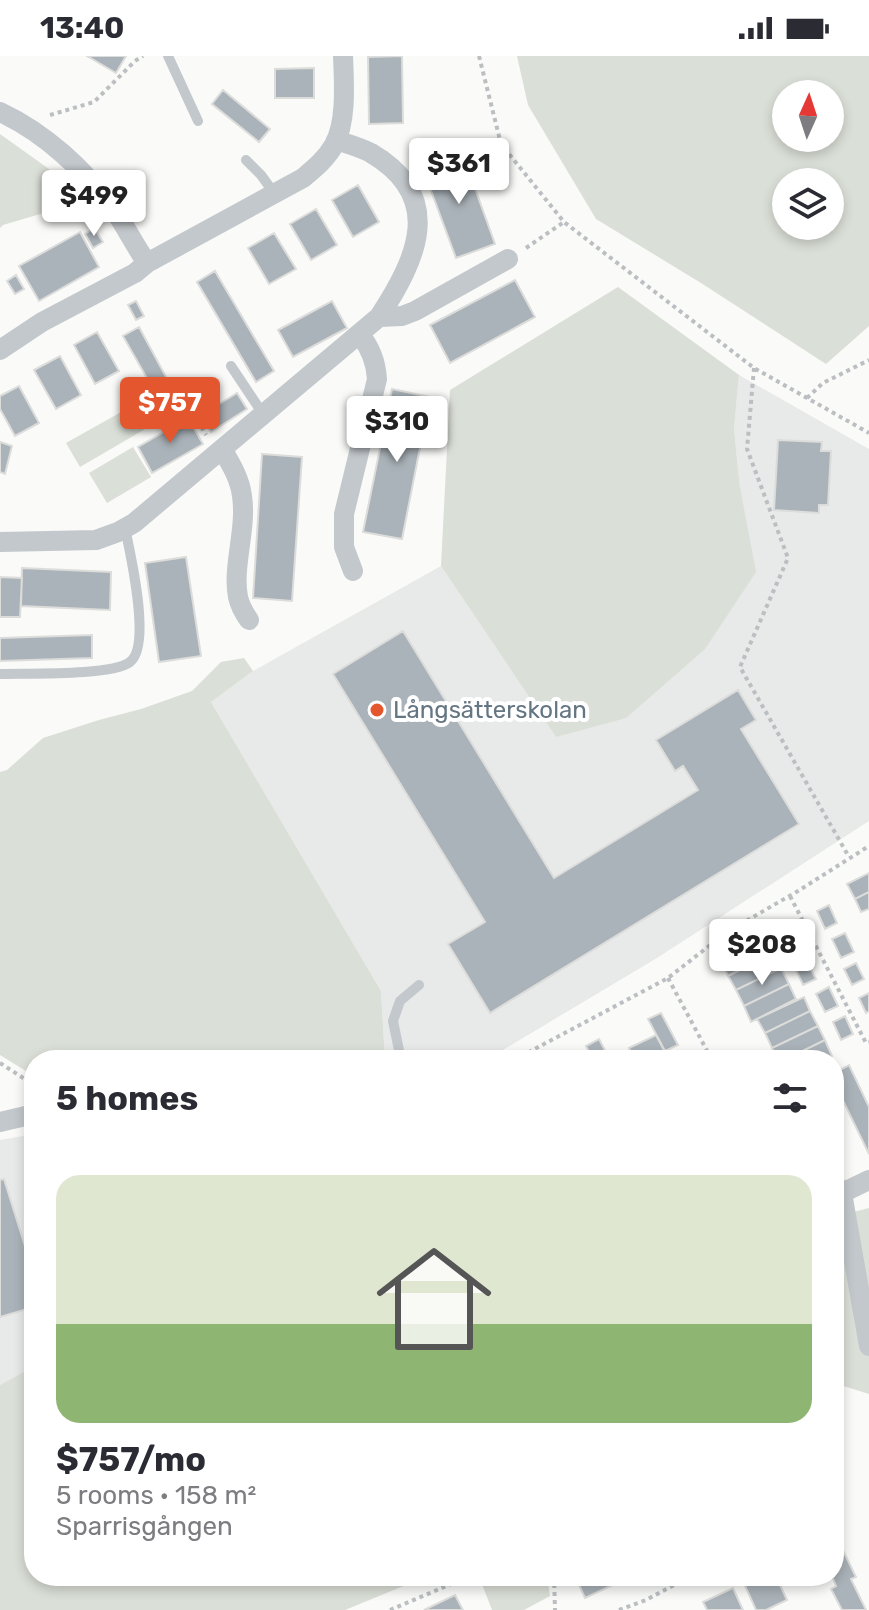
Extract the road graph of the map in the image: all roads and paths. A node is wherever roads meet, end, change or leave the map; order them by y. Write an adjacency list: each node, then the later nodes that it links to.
1 (143, 56): 6 (path)
2 (168, 56): 7 (lane)
3 (343, 56): 8 (street)
4 (479, 56): 11 (path)
5 (0, 112): 6 (street)
6 (21, 121): 13 (street)
7 (198, 121)
8 (336, 140): 10 (street); 14 (street)
9 (246, 160): 10 (lane)
10 (274, 193): 13 (street)
11 (564, 222): 12 (path); 19 (path)
12 (508, 259): 14 (street)
13 (147, 263): 16 (street)
14 (379, 317): 15 (street)
15 (360, 335): 22 (street); 27 (street)
16 (0, 350)
17 (869, 360): 21 (path)
18 (231, 366): 22 (lane)
19 (754, 368): 21 (path); 31 (path)
20 (199, 388): 24 (path)
21 (807, 398): 23 (path)
22 (263, 415): 24 (street)
23 (869, 433)
24 (220, 451): 25 (street); 28 (street)
25 (125, 528): 26 (street); 29 (lane)
26 (0, 542)
27 (353, 571)
28 (249, 620)
29 (0, 674)
30 (869, 846): 31 (path)
31 (849, 857): 32 (path)
32 (790, 896): 33 (path); 35 (path)
33 (668, 978): 37 (path); 38 (path)
34 (419, 985): 36 (lane)
35 (869, 1042)
36 (399, 1050)
37 (533, 1050)
38 (707, 1050)
39 (0, 1063): 40 (path)
40 (24, 1079)
41 (24, 1116): 42 (street)
42 (0, 1122)
43 (869, 1180): 44 (street)
44 (844, 1186)
45 (844, 1219): 46 (street)
46 (869, 1346)
47 (446, 1586): 50 (path)
48 (554, 1586): 51 (path)
49 (672, 1586): 52 (path)
50 (390, 1610)
51 (555, 1610)
52 (619, 1610)

